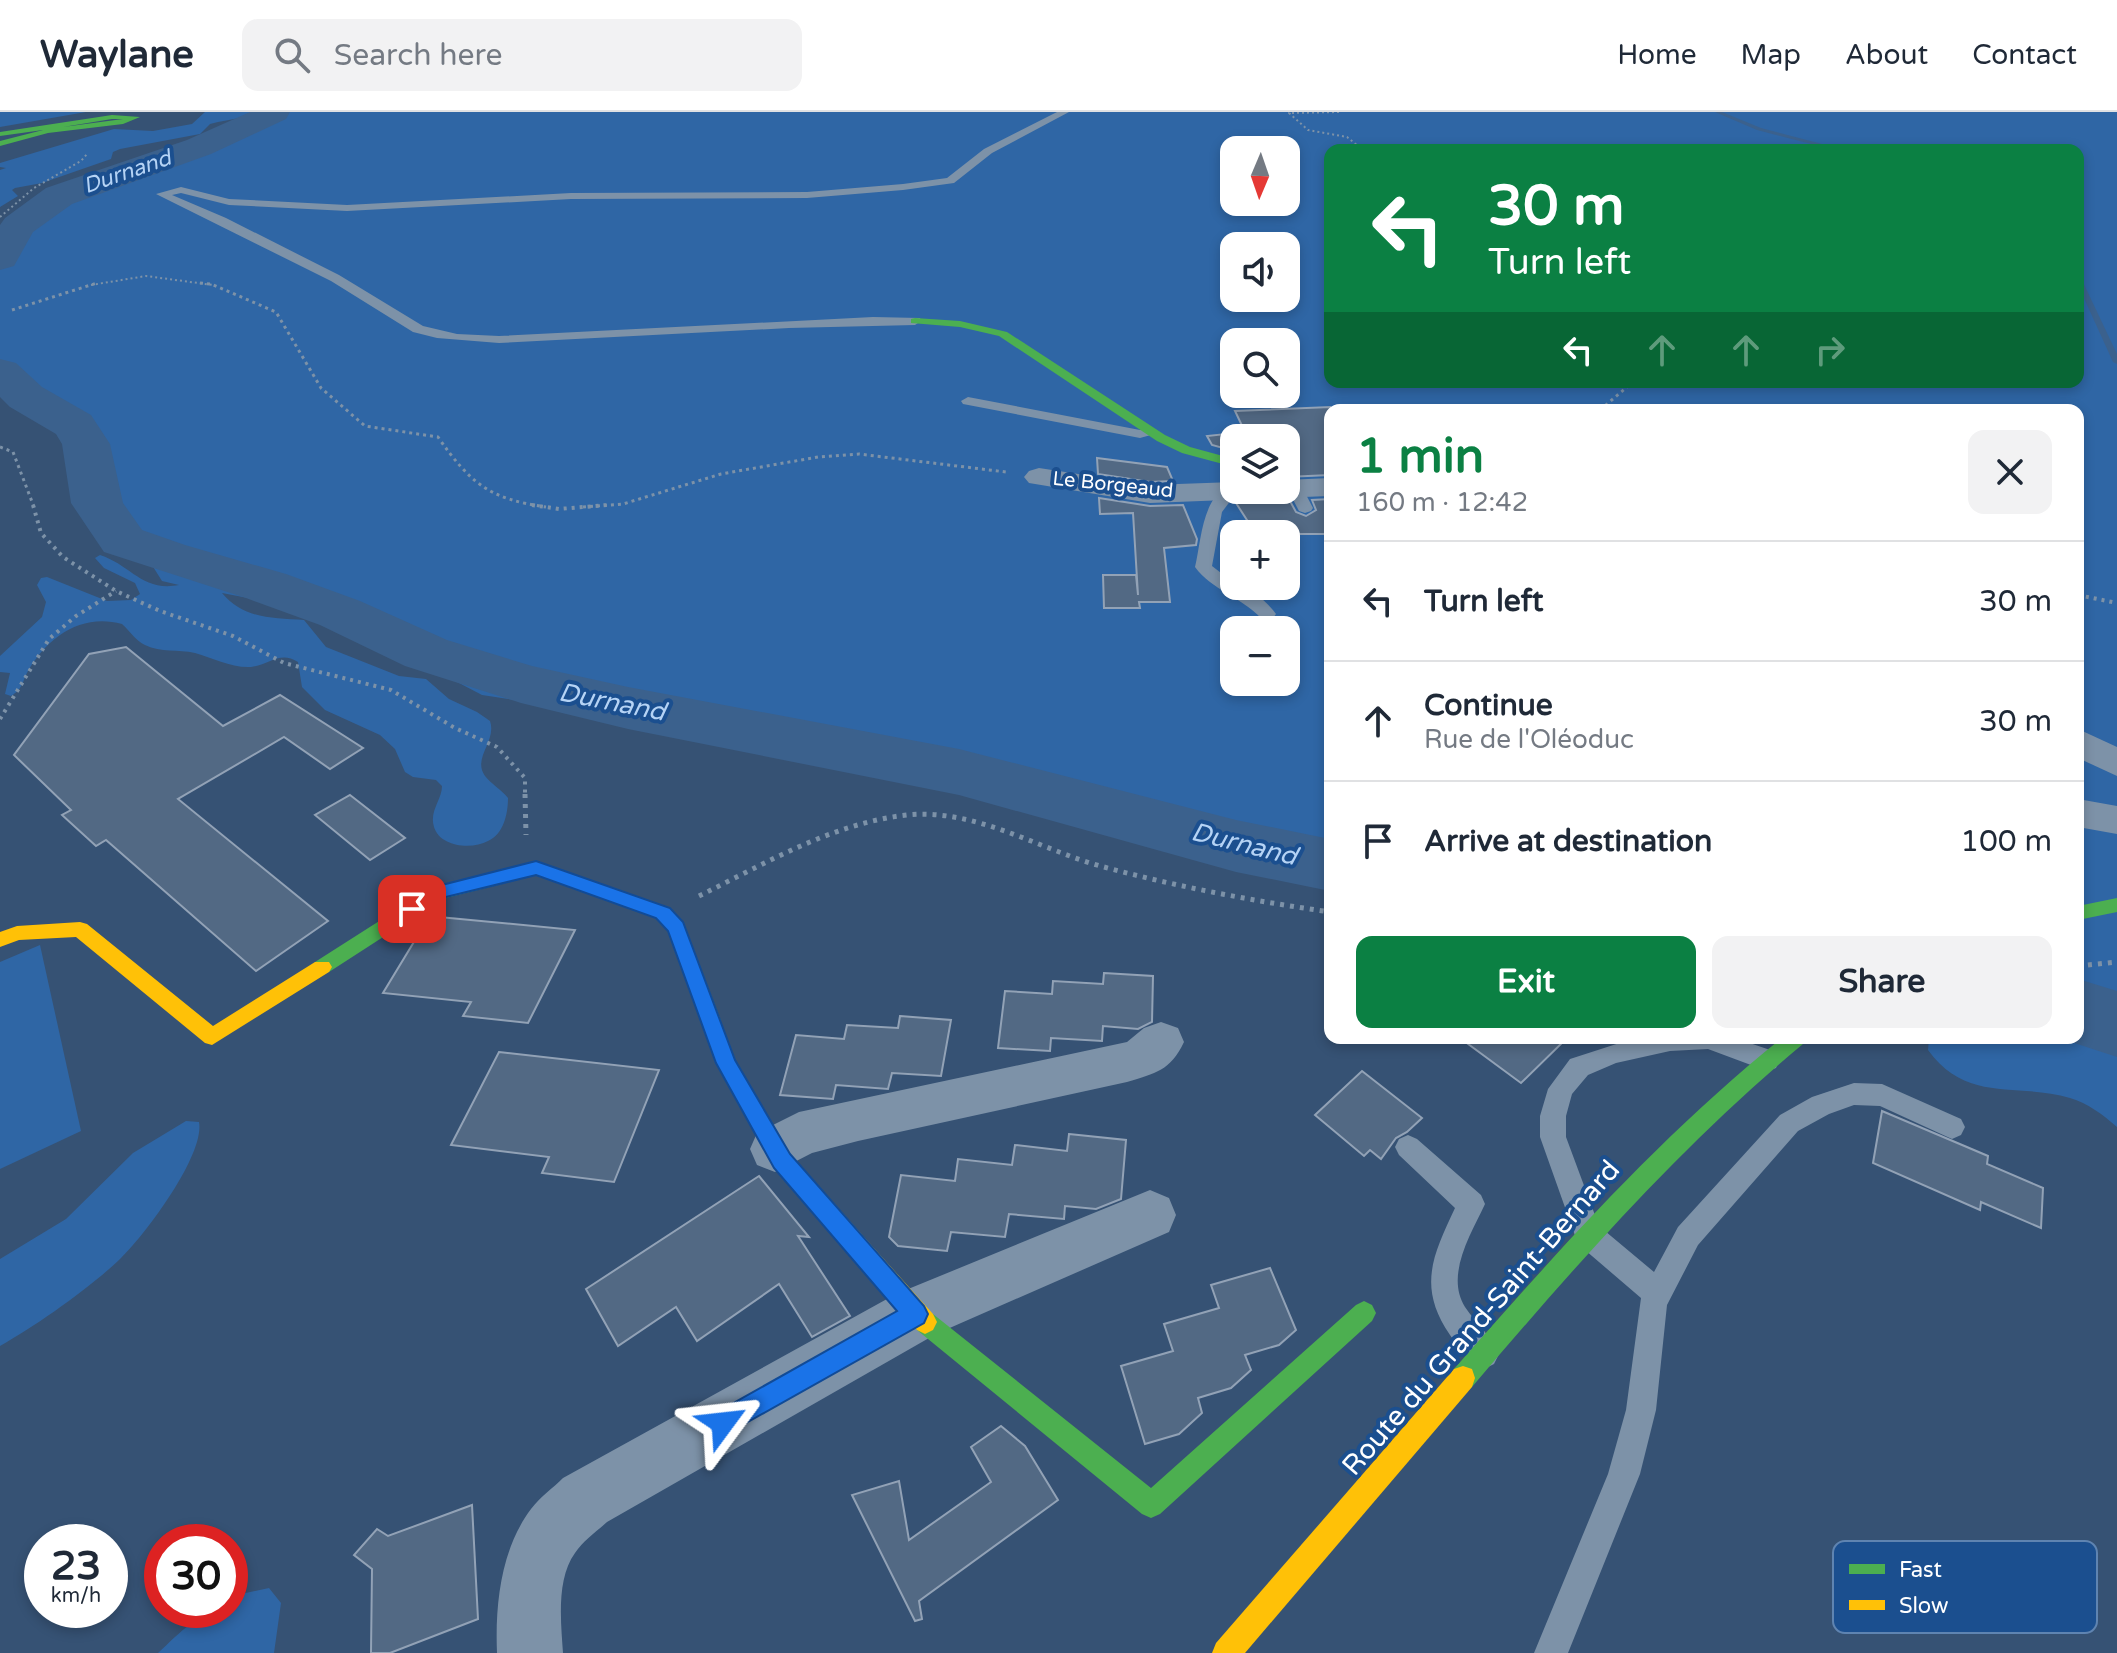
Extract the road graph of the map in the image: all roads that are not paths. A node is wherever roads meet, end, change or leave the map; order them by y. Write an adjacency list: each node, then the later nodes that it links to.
1 (1064, 112): 4 (lane)
2 (0, 134): 3 (street)
3 (0, 144)
4 (915, 321): 6 (street)
5 (968, 401): 6 (lane)
6 (1151, 433): 7 (street)
7 (1220, 470)
8 (1039, 477): 9 (street, Le Borgeaud)
9 (1220, 479)
10 (1324, 479): 11 (street)
11 (1300, 488)
12 (1324, 488): 13 (street, Le Borgeaud)
13 (1300, 490)
14 (1220, 501): 15 (lane)
15 (1267, 614)
16 (2084, 745): 17 (street)
17 (2117, 763)
18 (2084, 814): 19 (street)
19 (2117, 820)
20 (0, 940): 28 (street)
21 (1161, 1042): 28 (street)
22 (1659, 1044): 30 (lane)
23 (1725, 1044): 25 (lane)
24 (1788, 1044): 25 (street, Route du Grand-Saint-Bernard)
25 (1767, 1060): 30 (street, Route du Grand-Saint-Bernard)
26 (1952, 1127): 31 (lane)
27 (1408, 1147): 34 (lane)
28 (779, 1155): 33 (street)
29 (1150, 1215): 33 (street)
30 (1588, 1235): 31 (lane); 34 (street, Route du Grand-Saint-Bernard)
31 (1657, 1293): 37 (lane)
32 (1364, 1313): 33 (street)
33 (916, 1314): 35 (street)
34 (1484, 1354): 36 (street, Route du Grand-Saint-Bernard)
35 (530, 1653)
36 (1226, 1653)
37 (1551, 1653)

